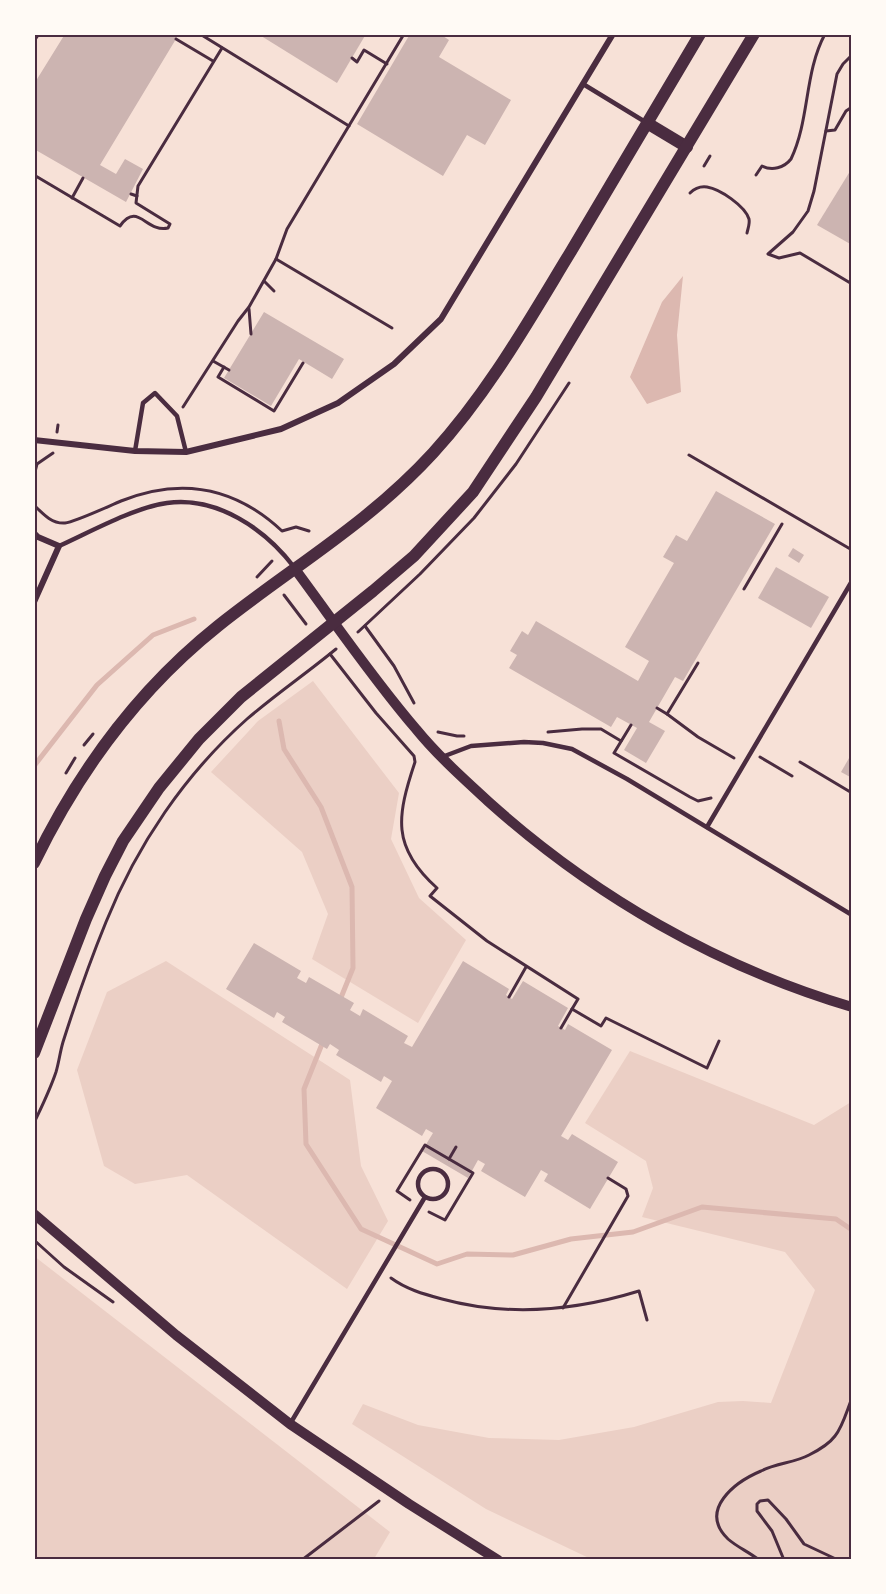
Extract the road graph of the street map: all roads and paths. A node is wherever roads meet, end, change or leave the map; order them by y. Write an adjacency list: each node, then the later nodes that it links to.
1 (39, 34): 9 (path)
2 (200, 34): 10 (path)
3 (404, 34): 14 (path)
4 (613, 34): 15 (street)
5 (700, 34): 17 (main road)
6 (753, 34): 20 (main road)
7 (825, 34): 24 (path)
8 (176, 39): 13 (path)
9 (34, 41)
10 (222, 48): 13 (path); 18 (path)
11 (852, 55): 19 (path)
12 (352, 58): 14 (path)
13 (214, 62): 28 (path)
14 (387, 64): 18 (path)
15 (583, 84): 17 (lane); 46 (street)
16 (852, 107): 19 (path)
17 (647, 123): 20 (main road); 53 (main road)
18 (349, 126): 31 (path)
19 (826, 131): 33 (path)
20 (687, 147): 59 (main road)
21 (710, 156): 22 (path)
22 (704, 166)
23 (34, 175): 29 (path)
24 (756, 175)
25 (83, 178): 29 (path)
26 (690, 193): 30 (path)
27 (131, 194): 28 (path)
28 (137, 196): 29 (path)
29 (72, 198)
30 (747, 233)
31 (276, 259): 32 (path); 36 (path)
32 (264, 281): 34 (path); 35 (path)
33 (852, 284)
34 (274, 291)
35 (249, 307): 37 (path); 38 (path)
36 (392, 328)
37 (251, 334)
38 (213, 361): 40 (path); 43 (path)
39 (303, 363): 40 (path)
40 (224, 367): 41 (path)
41 (229, 370)
42 (569, 383): 61 (path)
43 (177, 416): 45 (lane); 46 (lane)
44 (34, 440): 45 (street)
45 (135, 451): 46 (street)
46 (186, 452)
47 (689, 455): 51 (path)
48 (782, 524): 56 (path)
49 (34, 533): 50 (street)
50 (59, 546): 53 (lane); 58 (street)
51 (852, 550)
52 (272, 561): 54 (path)
53 (295, 569): 59 (street); 78 (main road)
54 (260, 573)
55 (852, 581): 70 (lane)
56 (744, 590)
57 (284, 595): 60 (path)
58 (34, 602)
59 (335, 622): 71 (street); 86 (main road)
60 (306, 624)
61 (365, 626): 62 (path); 67 (path)
62 (361, 629)
63 (335, 649): 64 (path)
64 (330, 654): 80 (path); 87 (path)
65 (698, 663): 68 (path)
66 (657, 708): 68 (path)
67 (417, 710)
68 (667, 714): 72 (path)
69 (631, 725): 75 (path)
70 (752, 752): 74 (path); 77 (lane)
71 (442, 757): 77 (lane); 82 (street)
72 (736, 759)
73 (800, 762): 76 (path)
74 (792, 776)
75 (716, 793)
76 (852, 793)
77 (708, 827): 79 (lane)
78 (34, 863)
79 (852, 915)
80 (526, 967): 81 (path); 83 (path)
81 (509, 997)
82 (852, 1006)
83 (572, 1009): 84 (path); 85 (path)
84 (561, 1028)
85 (719, 1041)
86 (34, 1053)
87 (34, 1123)
88 (456, 1147): 89 (path)
89 (449, 1159): 92 (path); 94 (path)
90 (608, 1178): 96 (path)
91 (425, 1197): 91 (lane); 99 (lane)
92 (408, 1204)
93 (34, 1214): 99 (street)
94 (428, 1215)
95 (391, 1278): 96 (path)
96 (563, 1308): 97 (path)
97 (647, 1320)
98 (852, 1398): 103 (path)
99 (290, 1424): 102 (street)
100 (379, 1501): 101 (path)
101 (303, 1560)
102 (498, 1560)
103 (759, 1560)
104 (784, 1560): 105 (path)
105 (837, 1560)

